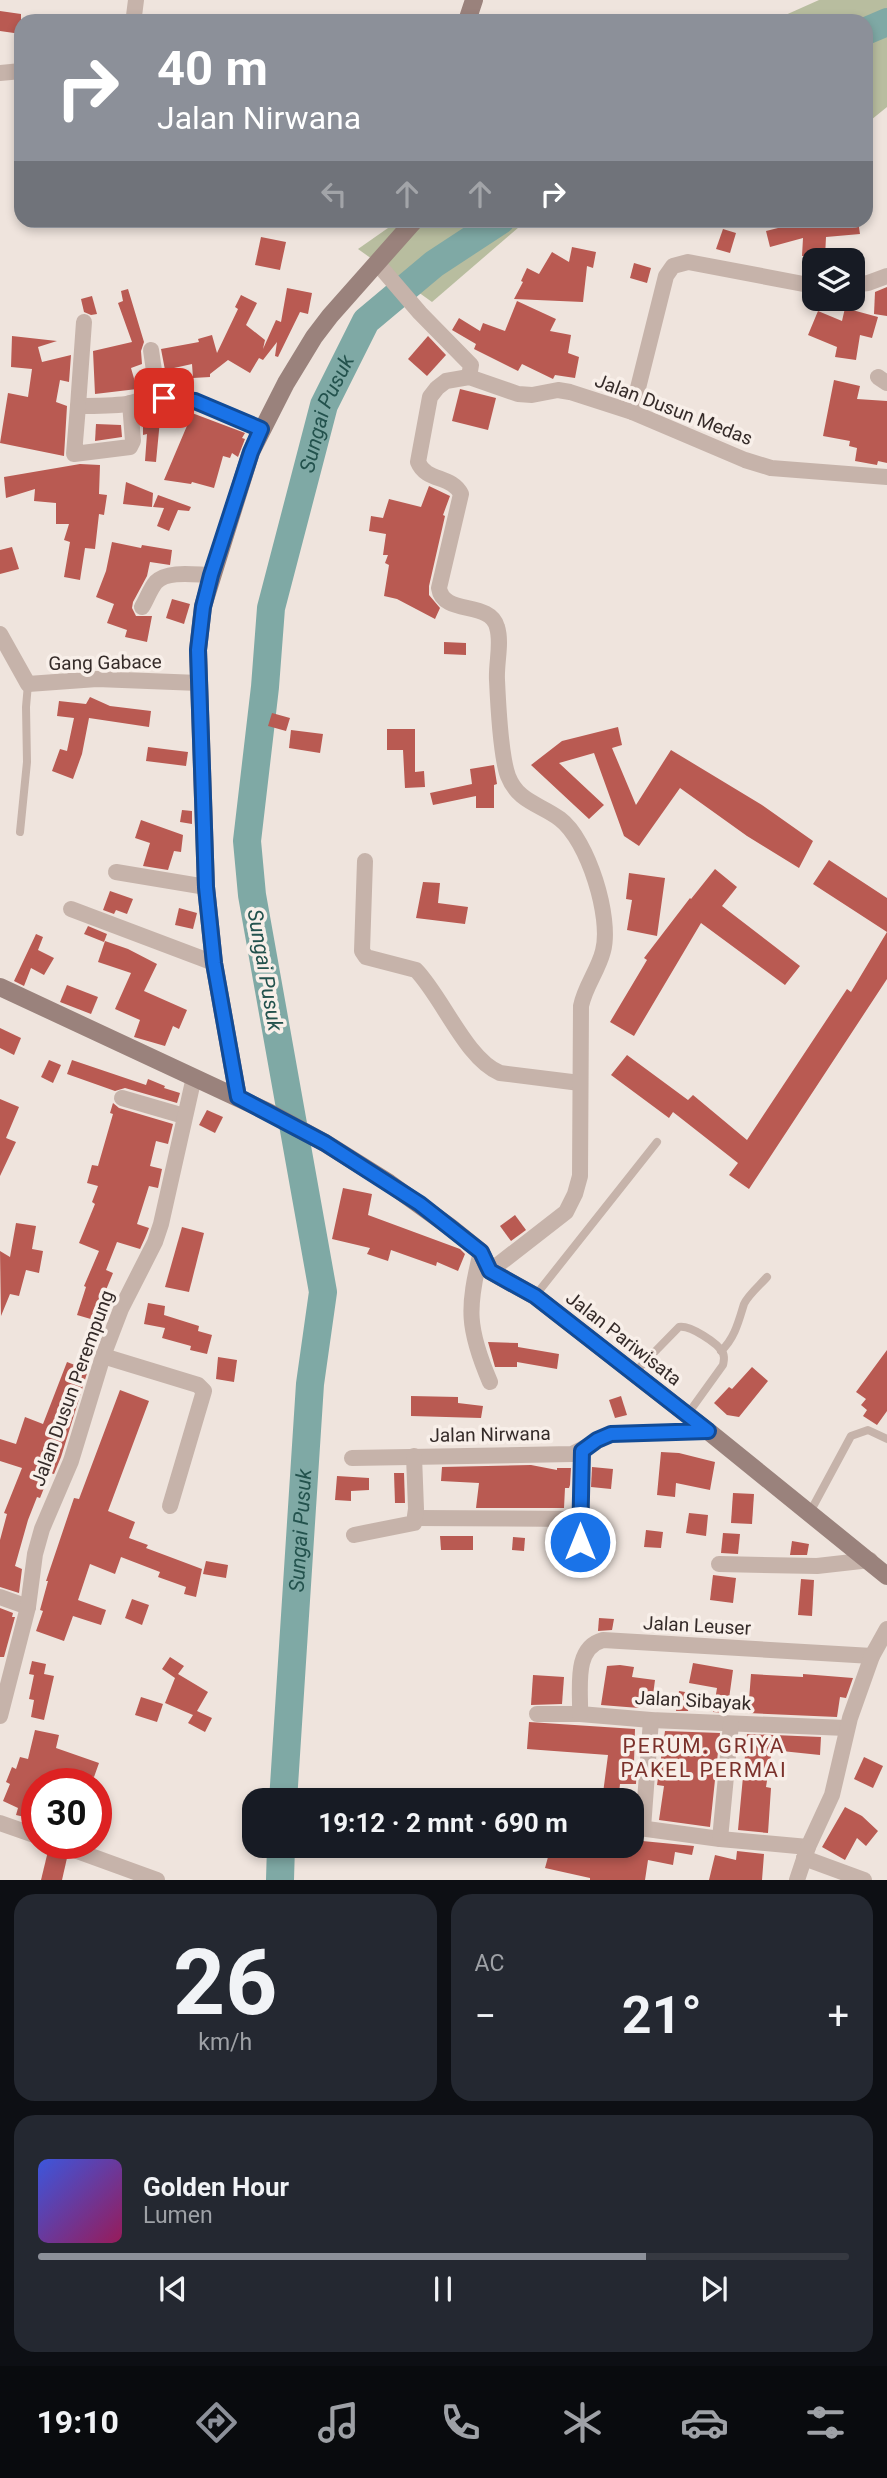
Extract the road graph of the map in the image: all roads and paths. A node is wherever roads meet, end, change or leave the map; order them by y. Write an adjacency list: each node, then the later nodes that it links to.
1 (409, 228): 2 (main road)
2 (381, 267): 8 (street); 13 (main road)
3 (887, 276): 4 (street)
4 (865, 283)
5 (802, 284): 12 (street)
6 (84, 322): 11 (street)
7 (151, 350): 9 (street)
8 (469, 377): 12 (street, Jalan Dusun Medas); 28 (street)
9 (158, 398): 10 (street); 13 (street)
10 (130, 403): 11 (street); 11 (street)
11 (78, 406)
12 (632, 412): 14 (street, Jalan Dusun Medas)
13 (261, 429): 15 (main road)
14 (885, 472)
15 (211, 575): 16 (street); 18 (main road)
16 (142, 607)
17 (0, 634): 19 (street, Gang Gabace)
18 (199, 683): 19 (street, Gang Gabace); 23 (main road)
19 (28, 684): 20 (lane)
20 (20, 832)
21 (365, 861): 28 (street)
22 (116, 872): 23 (street)
23 (206, 887): 25 (main road)
24 (71, 909): 25 (street)
25 (214, 963): 29 (main road)
26 (0, 987): 27 (main road)
27 (194, 1077): 29 (main road); 31 (street, Jalan Dusun Perempung)
28 (580, 1083): 34 (street)
29 (238, 1097): 33 (main road)
30 (122, 1098): 31 (street)
31 (184, 1116): 38 (street, Jalan Dusun Perempung)
32 (657, 1142): 36 (lane)
33 (481, 1252): 34 (main road); 40 (street)
34 (490, 1271): 36 (main road, Jalan Pariwisata)
35 (767, 1277): 37 (lane)
36 (535, 1296): 39 (main road, Jalan Pariwisata)
37 (721, 1350): 39 (lane); 41 (lane)
38 (103, 1356): 47 (street); 57 (street, Jalan Dusun Perempung)
39 (634, 1373): 41 (main road, Jalan Pariwisata)
40 (490, 1382)
41 (687, 1415): 42 (main road, Jalan Pariwisata)
42 (708, 1431): 44 (street, Jalan Nirwana); 48 (main road, Jalan Pariwisata)
43 (887, 1439): 48 (lane)
44 (582, 1451): 45 (street, Jalan Nirwana); 50 (street)
45 (414, 1456): 46 (street, Jalan Nirwana); 49 (street)
46 (352, 1458)
47 (170, 1506)
48 (809, 1514): 53 (main road, Jalan Pariwisata)
49 (416, 1518): 50 (street); 51 (street)
50 (580, 1519): 52 (street)
51 (354, 1535)
52 (580, 1542)
53 (870, 1560): 54 (street); 55 (main road, Jalan Pariwisata)
54 (719, 1564)
55 (887, 1576)
56 (0, 1597): 57 (street)
57 (28, 1607): 62 (street, Jalan Dusun Perempung)
58 (887, 1629): 59 (street)
59 (872, 1656): 61 (street, Jalan Leuser); 65 (street)
60 (537, 1714): 61 (street, Jalan Sibayak)
61 (580, 1714): 63 (street, Jalan Sibayak)
62 (0, 1716)
63 (651, 1720): 64 (street, Jalan Sibayak); 66 (street)
64 (731, 1724): 65 (street, Jalan Sibayak); 70 (street)
65 (846, 1728): 71 (street)
66 (642, 1788)
67 (0, 1822): 69 (street)
68 (644, 1829): 70 (street)
69 (21, 1830)
70 (720, 1839): 71 (street)
71 (806, 1853): 74 (street); 75 (street)
72 (107, 1859): 73 (street)
73 (157, 1880)
74 (797, 1880)
75 (864, 1880)

